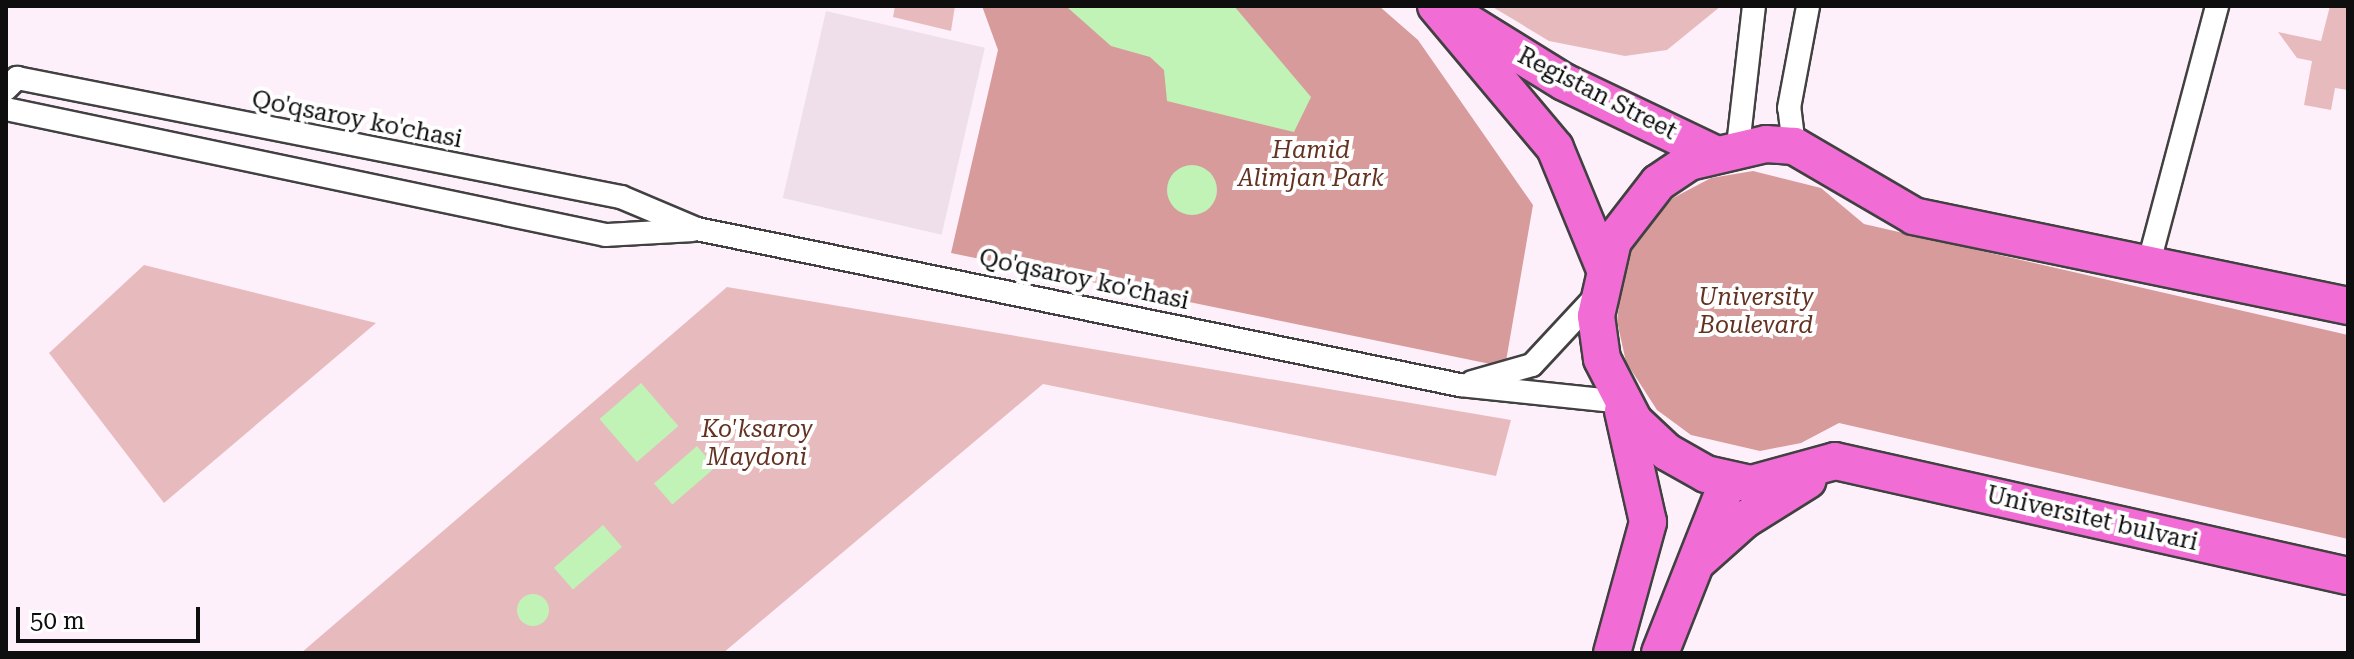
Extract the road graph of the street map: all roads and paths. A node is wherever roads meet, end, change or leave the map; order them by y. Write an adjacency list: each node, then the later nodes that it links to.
1 (1438, 6): 8 (main road, Registan Street); 11 (main road, Registan Street)
2 (1754, 6): 8 (street)
3 (1808, 6): 7 (street)
4 (2217, 6): 10 (street)
5 (6, 89): 9 (street, Qo'qsaroy ko'chasi)
6 (6, 109): 9 (street, Qo'qsaroy ko'chasi)
7 (1794, 146): 8 (main road); 10 (main road)
8 (1726, 150): 11 (main road)
9 (697, 229): 13 (street, Qo'qsaroy ko'chasi)
10 (2149, 262): 12 (main road)
11 (1601, 280): 13 (street, Qo'qsaroy ko'chasi); 14 (main road)
12 (2348, 306)
13 (1460, 385): 14 (street, Qo'qsaroy ko'chasi)
14 (1621, 402): 16 (main road); 19 (main road)
15 (1835, 461): 16 (main road); 17 (main road); 18 (main road, Universitet bulvari)
16 (1728, 481): 17 (main road)
17 (1687, 570): 20 (main road)
18 (2348, 576)
19 (1612, 653)
20 (1660, 653)

